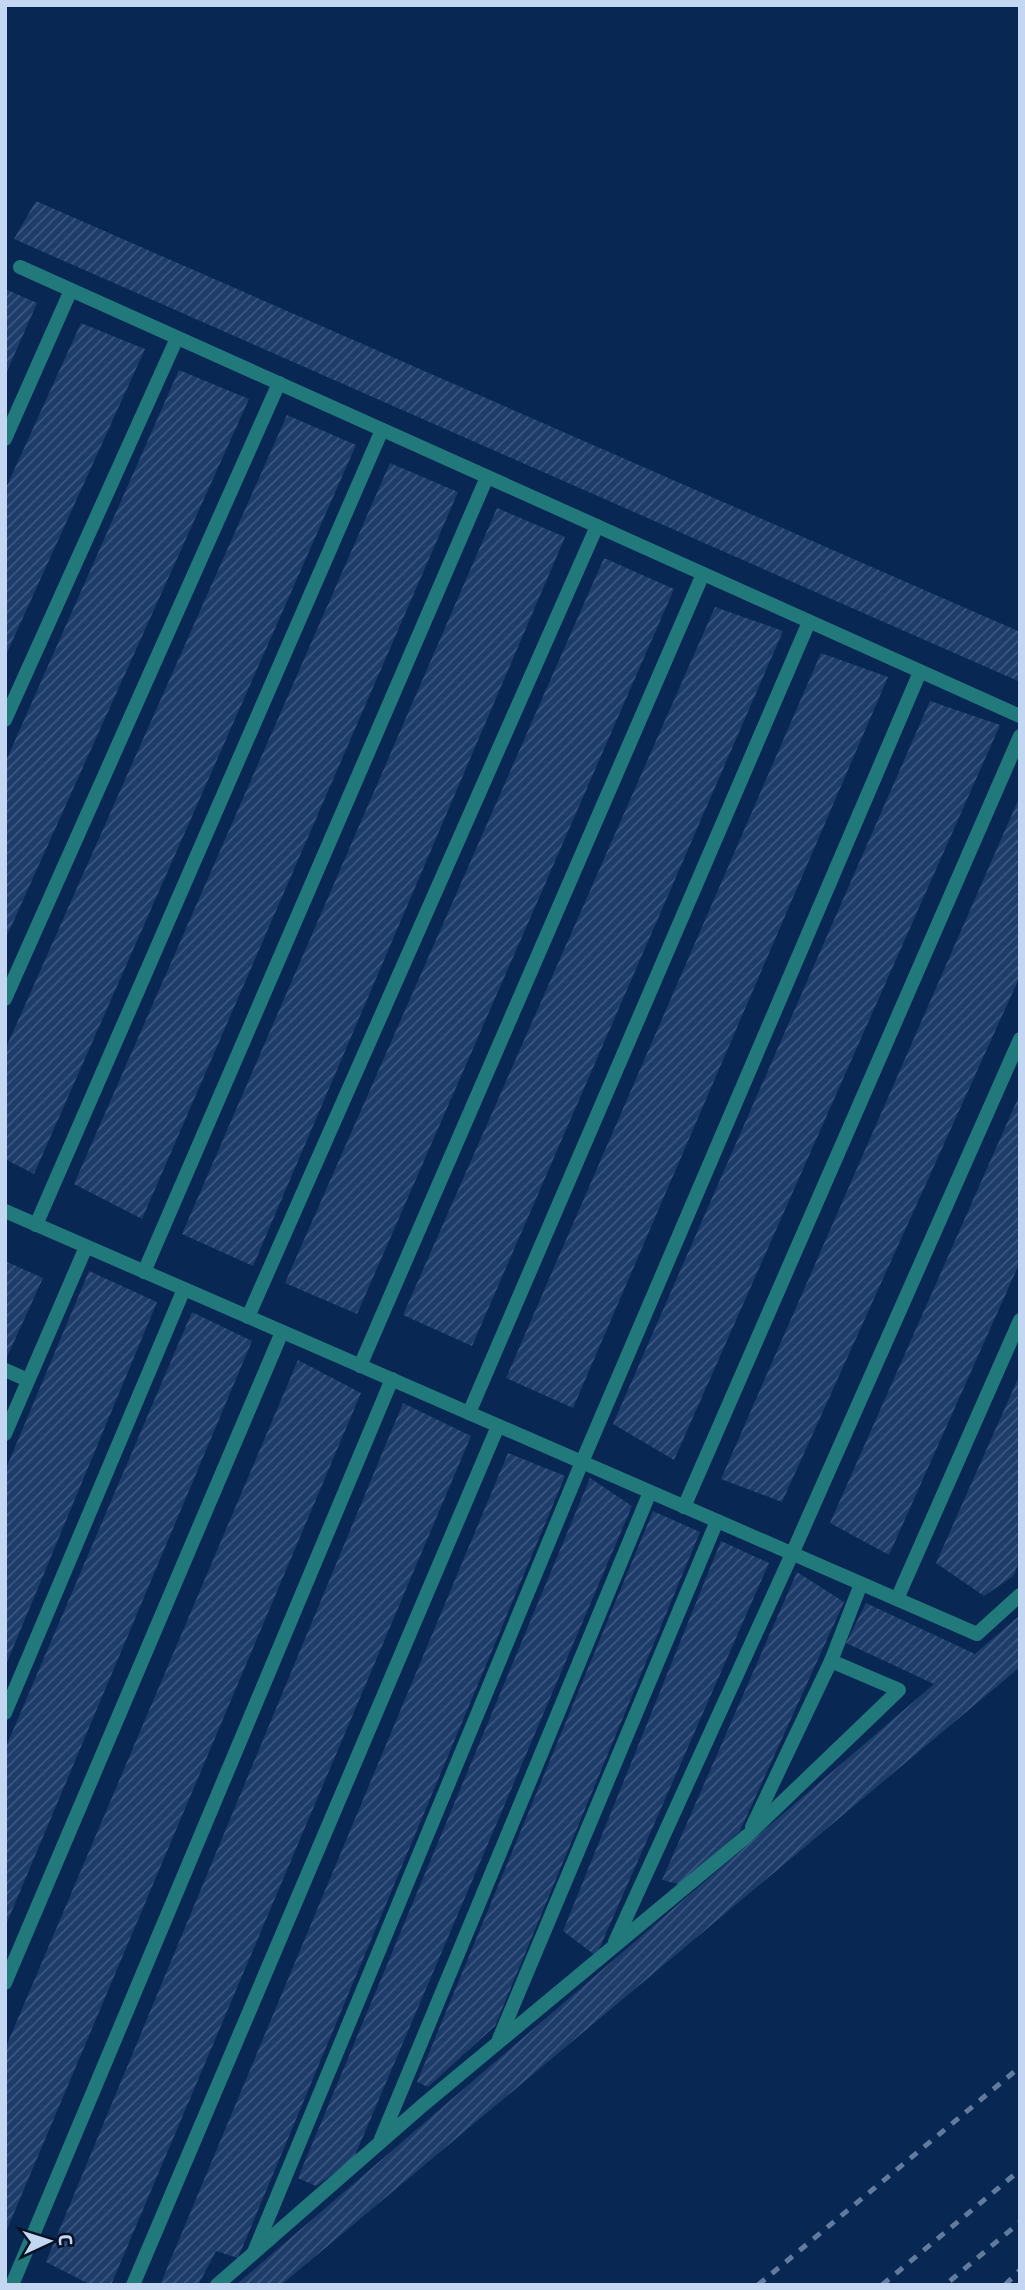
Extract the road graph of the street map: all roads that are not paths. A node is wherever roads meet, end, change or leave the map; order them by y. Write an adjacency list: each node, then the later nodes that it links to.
1 (20, 267): 2 (lane)
2 (71, 290): 3 (lane); 6 (lane)
3 (177, 338): 4 (lane); 13 (lane)
4 (279, 383): 5 (lane); 15 (lane)
5 (382, 430): 7 (lane); 18 (lane)
6 (5, 439)
7 (488, 477): 8 (lane); 20 (lane)
8 (597, 526): 9 (lane); 22 (lane)
9 (703, 574): 10 (lane); 25 (lane)
10 (809, 622): 11 (lane); 29 (lane)
11 (920, 671): 12 (lane); 32 (lane)
12 (1020, 716)
13 (5, 720)
14 (1020, 736): 34 (lane)
15 (5, 999)
16 (1020, 1039): 36 (lane)
17 (5, 1211): 18 (lane)
18 (36, 1225): 19 (lane)
19 (86, 1247): 20 (lane); 28 (lane)
20 (144, 1272): 21 (lane)
21 (184, 1289): 22 (lane); 41 (lane)
22 (248, 1317): 24 (lane)
23 (1020, 1320): 39 (lane)
24 (282, 1332): 25 (lane); 44 (lane)
25 (360, 1366): 27 (lane)
26 (5, 1370): 28 (lane)
27 (392, 1379): 29 (lane); 48 (lane)
28 (28, 1380): 31 (lane)
29 (470, 1413): 30 (lane)
30 (498, 1426): 32 (lane); 49 (lane)
31 (5, 1434)
32 (582, 1462): 33 (lane); 47 (lane)
33 (650, 1492): 34 (lane); 46 (lane)
34 (684, 1507): 35 (lane)
35 (717, 1521): 36 (lane); 45 (lane)
36 (792, 1554): 37 (lane); 43 (lane)
37 (861, 1584): 39 (lane); 40 (lane)
38 (1020, 1595): 39 (lane)
39 (897, 1599)
40 (831, 1661): 42 (lane); 42 (lane)
41 (5, 1713)
42 (748, 1835): 43 (lane)
43 (612, 1948): 45 (lane)
44 (5, 1983)
45 (497, 2043): 46 (lane)
46 (380, 2143): 47 (lane)
47 (254, 2252): 50 (lane)
48 (12, 2285)
49 (133, 2285)
50 (217, 2285)

